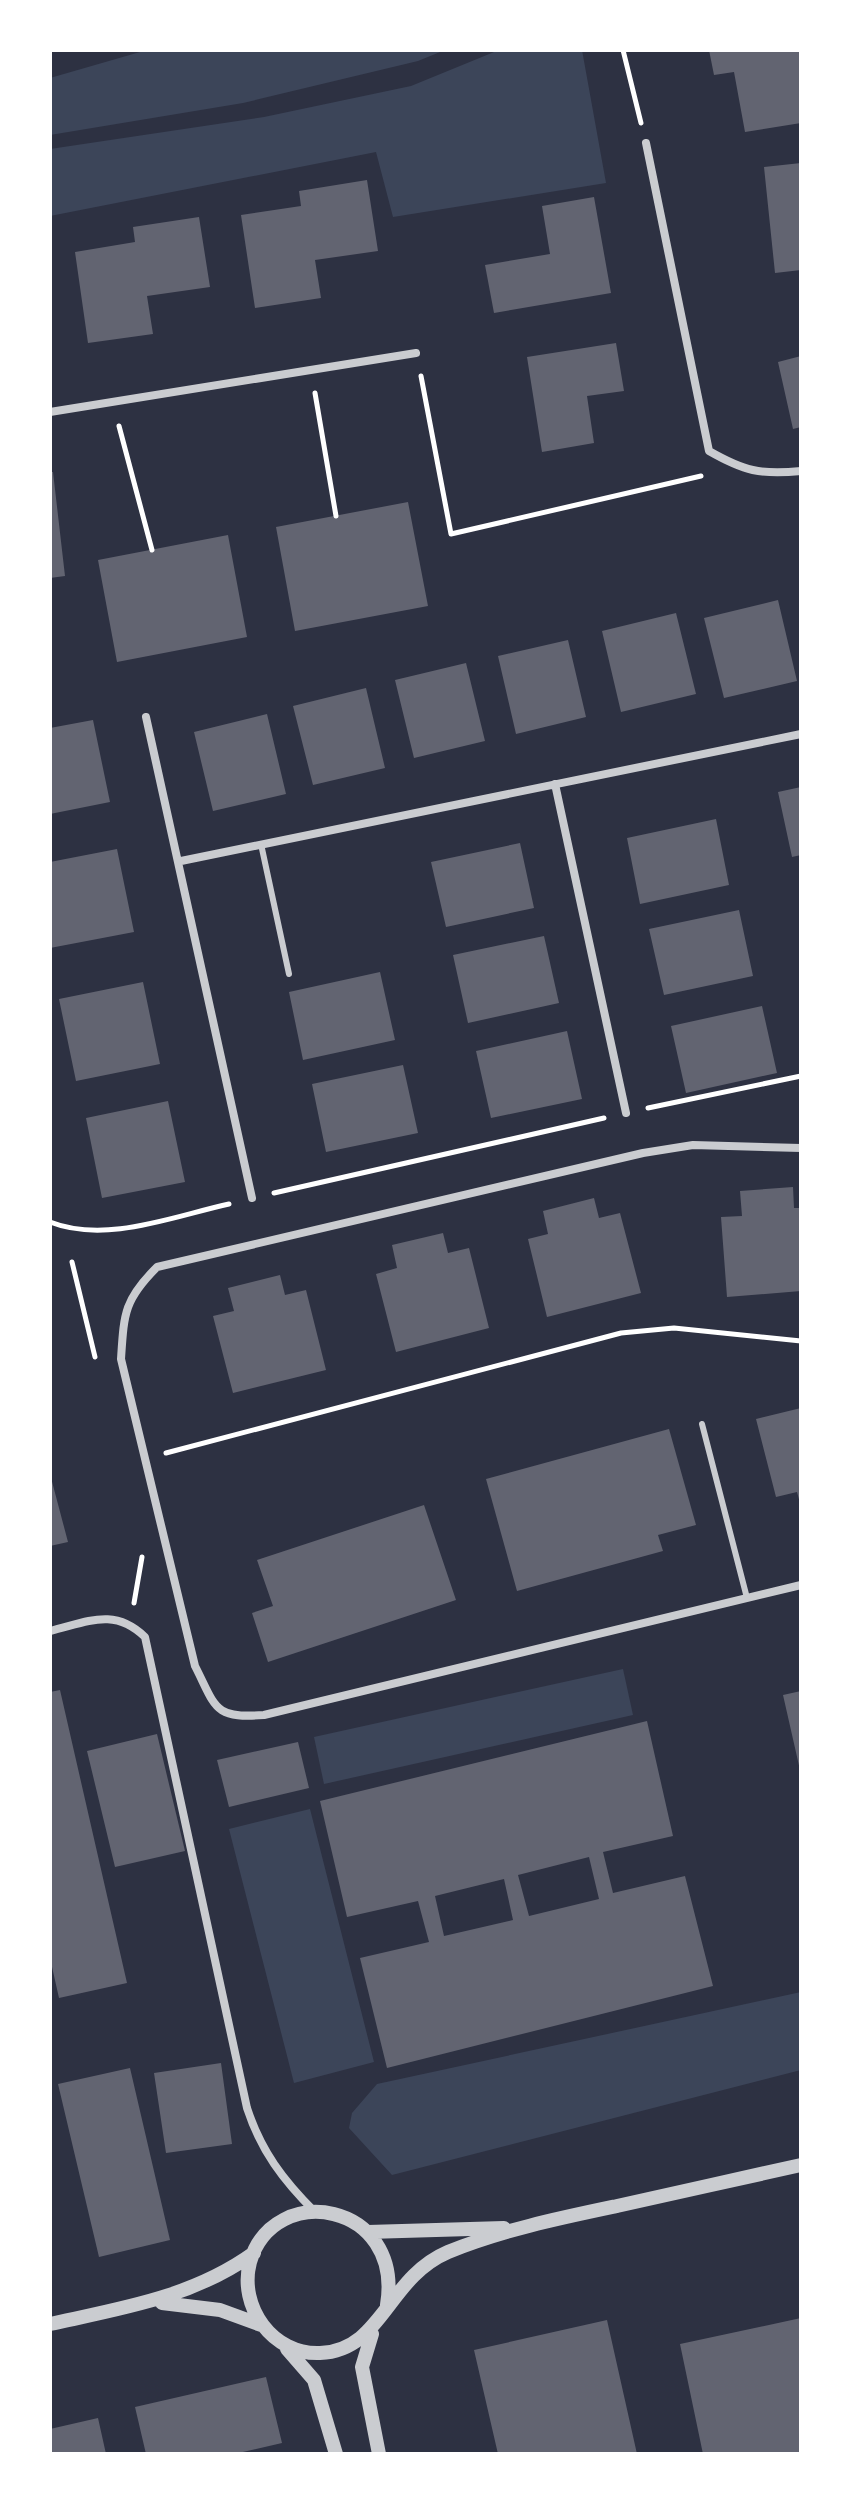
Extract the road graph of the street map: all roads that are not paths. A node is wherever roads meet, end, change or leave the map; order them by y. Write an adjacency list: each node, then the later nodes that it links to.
1 (646, 143): 4 (street)
2 (416, 353): 3 (street)
3 (50, 412)
4 (801, 471)
5 (146, 717): 9 (street)
6 (801, 734): 7 (street)
7 (555, 784): 8 (street); 11 (street)
8 (261, 844): 9 (street); 10 (lane)
9 (181, 861): 13 (street)
10 (289, 974)
11 (626, 1113)
12 (801, 1148): 16 (street)
13 (252, 1198)
14 (702, 1424): 16 (lane)
15 (801, 1585): 16 (street)
16 (747, 1598)
17 (50, 1631): 19 (street)
18 (801, 2165): 20 (street)
19 (315, 2212): 21 (street); 22 (street)
20 (520, 2227): 21 (street); 24 (street)
21 (368, 2232): 24 (street)
22 (255, 2252): 23 (street); 26 (street)
23 (149, 2303): 25 (street); 26 (street)
24 (387, 2305): 27 (street)
25 (50, 2324)
26 (261, 2325): 28 (street)
27 (375, 2325): 28 (street); 30 (street)
28 (277, 2341): 29 (street)
29 (336, 2454)
30 (379, 2454)

